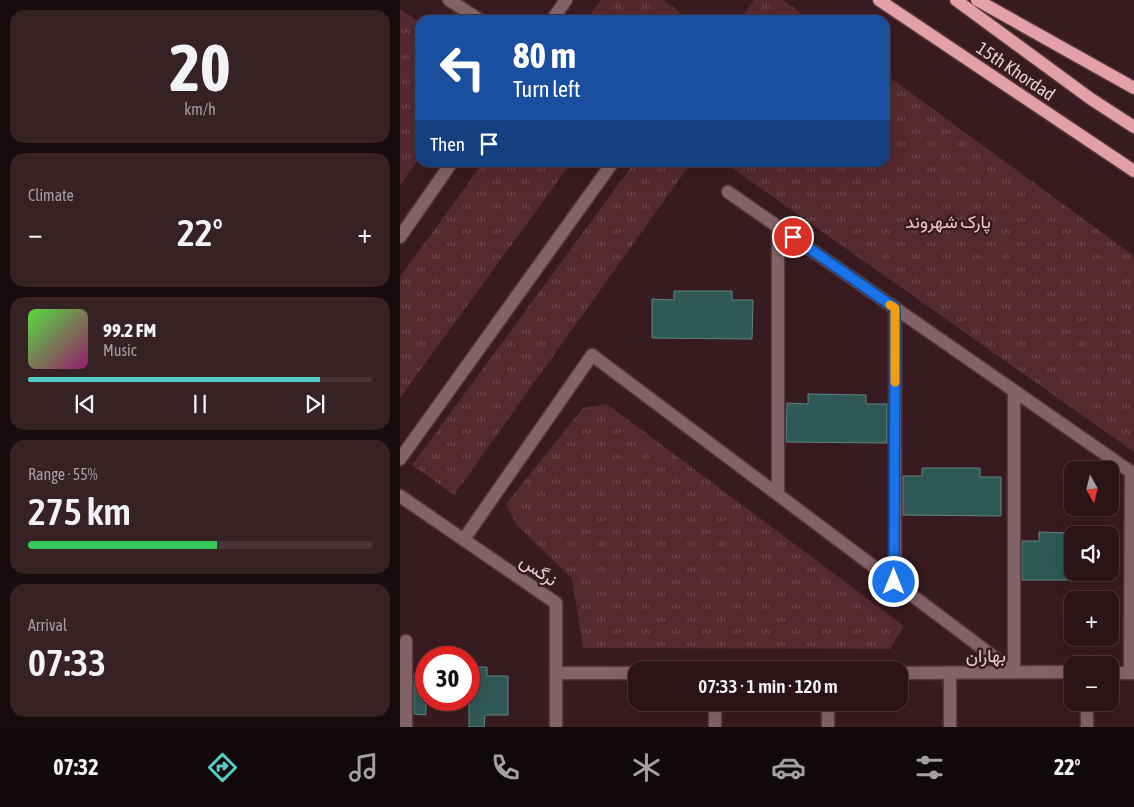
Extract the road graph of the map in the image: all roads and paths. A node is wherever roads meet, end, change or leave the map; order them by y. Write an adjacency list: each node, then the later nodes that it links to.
1 (449, 0): 6 (street)
2 (566, 0): 7 (street)
3 (879, 0): 12 (main road, 15th Khordad)
4 (956, 0): 9 (main road)
5 (977, 0): 8 (main road)
6 (472, 15)
7 (556, 15)
8 (1134, 88)
9 (1134, 126)
10 (449, 167): 15 (street)
11 (609, 167): 18 (street)
12 (1134, 171)
13 (728, 192): 14 (street)
14 (778, 227): 16 (street); 20 (street)
15 (400, 237)
16 (895, 308): 17 (street); 23 (street)
17 (1014, 392): 19 (street); 25 (street)
18 (400, 459)
19 (1132, 472): 32 (street)
20 (778, 494): 22 (street); 23 (street)
21 (400, 496): 22 (street, نرگس)
22 (464, 539): 28 (street, نرگس)
23 (894, 582): 25 (street)
24 (406, 641): 36 (street)
25 (1014, 672): 26 (street, بهاران); 31 (street, بهاران)
26 (1064, 672)
27 (1119, 672): 32 (street)
28 (556, 673): 29 (street); 37 (street, نرگس)
29 (628, 673)
30 (908, 673): 31 (street, بهاران)
31 (950, 673): 40 (street)
32 (1132, 673)
33 (715, 711): 38 (street)
34 (828, 711): 39 (street)
35 (1087, 711): 41 (street)
36 (406, 727)
37 (556, 727)
38 (715, 727)
39 (828, 727)
40 (950, 727)
41 (1087, 727)

